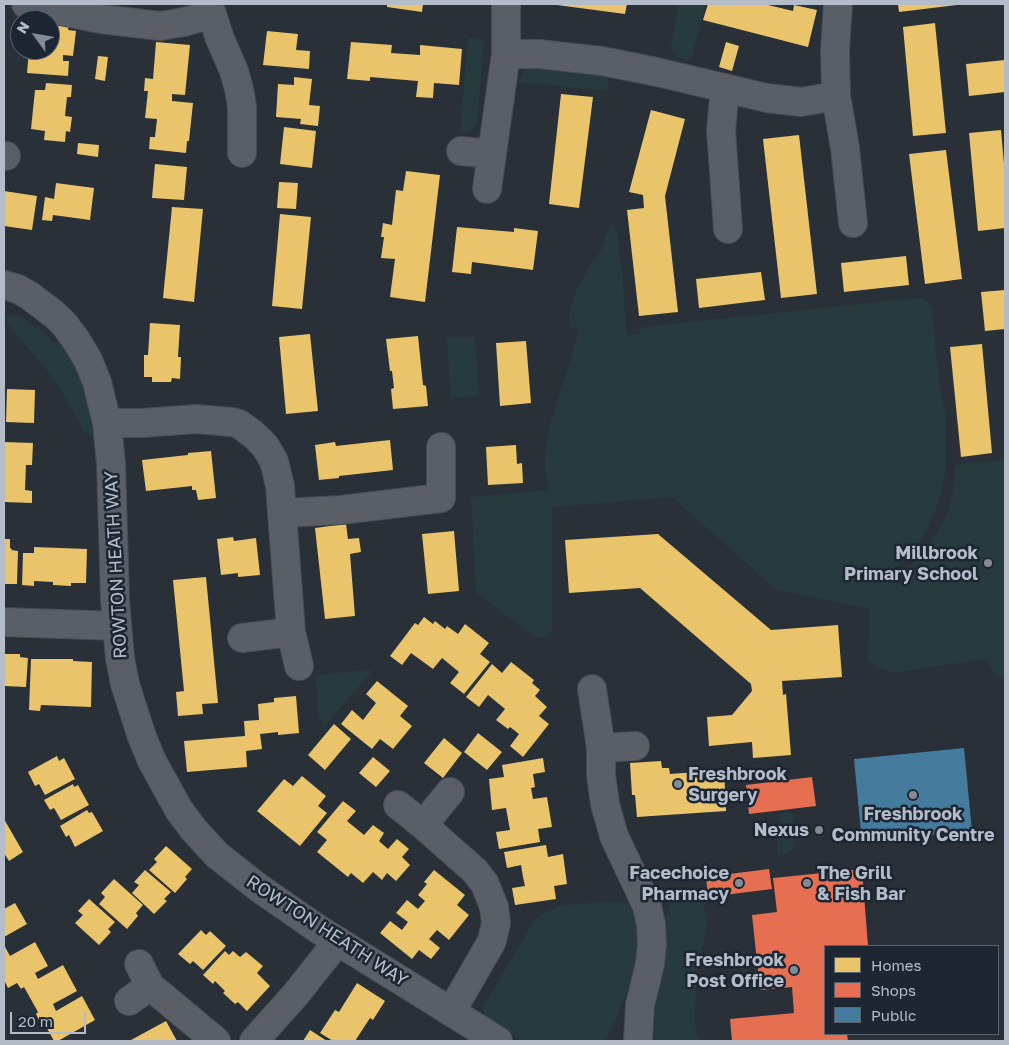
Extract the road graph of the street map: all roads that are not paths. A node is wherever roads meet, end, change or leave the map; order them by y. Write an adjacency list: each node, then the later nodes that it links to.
1 (26, 4): 4 (street)
2 (506, 4): 5 (street)
3 (838, 4): 7 (street)
4 (211, 9): 9 (street)
5 (506, 54): 6 (street); 10 (street)
6 (725, 88): 7 (street); 13 (street)
7 (836, 96): 12 (street)
8 (461, 151): 10 (street)
9 (242, 153)
10 (492, 154): 11 (street)
11 (487, 189)
12 (853, 224)
13 (728, 229)
14 (4, 284): 15 (street, ROWTON HEATH WAY)
15 (107, 423): 17 (street); 19 (street, ROWTON HEATH WAY)
16 (441, 446): 17 (street)
17 (282, 513): 20 (street)
18 (4, 622): 19 (street)
19 (117, 626): 29 (street, ROWTON HEATH WAY)
20 (291, 632): 21 (street); 22 (street)
21 (242, 638)
22 (299, 666)
23 (592, 689): 25 (street)
24 (635, 746): 25 (street)
25 (601, 748): 31 (street)
26 (450, 792): 28 (street)
27 (398, 805): 28 (street)
28 (423, 825): 32 (street)
29 (338, 942): 32 (street, ROWTON HEATH WAY); 34 (street)
30 (139, 984): 33 (street)
31 (640, 1005): 36 (street); 37 (street)
32 (451, 1012): 35 (street, ROWTON HEATH WAY)
33 (216, 1041)
34 (254, 1041)
35 (498, 1041)
36 (617, 1041)
37 (638, 1041)

